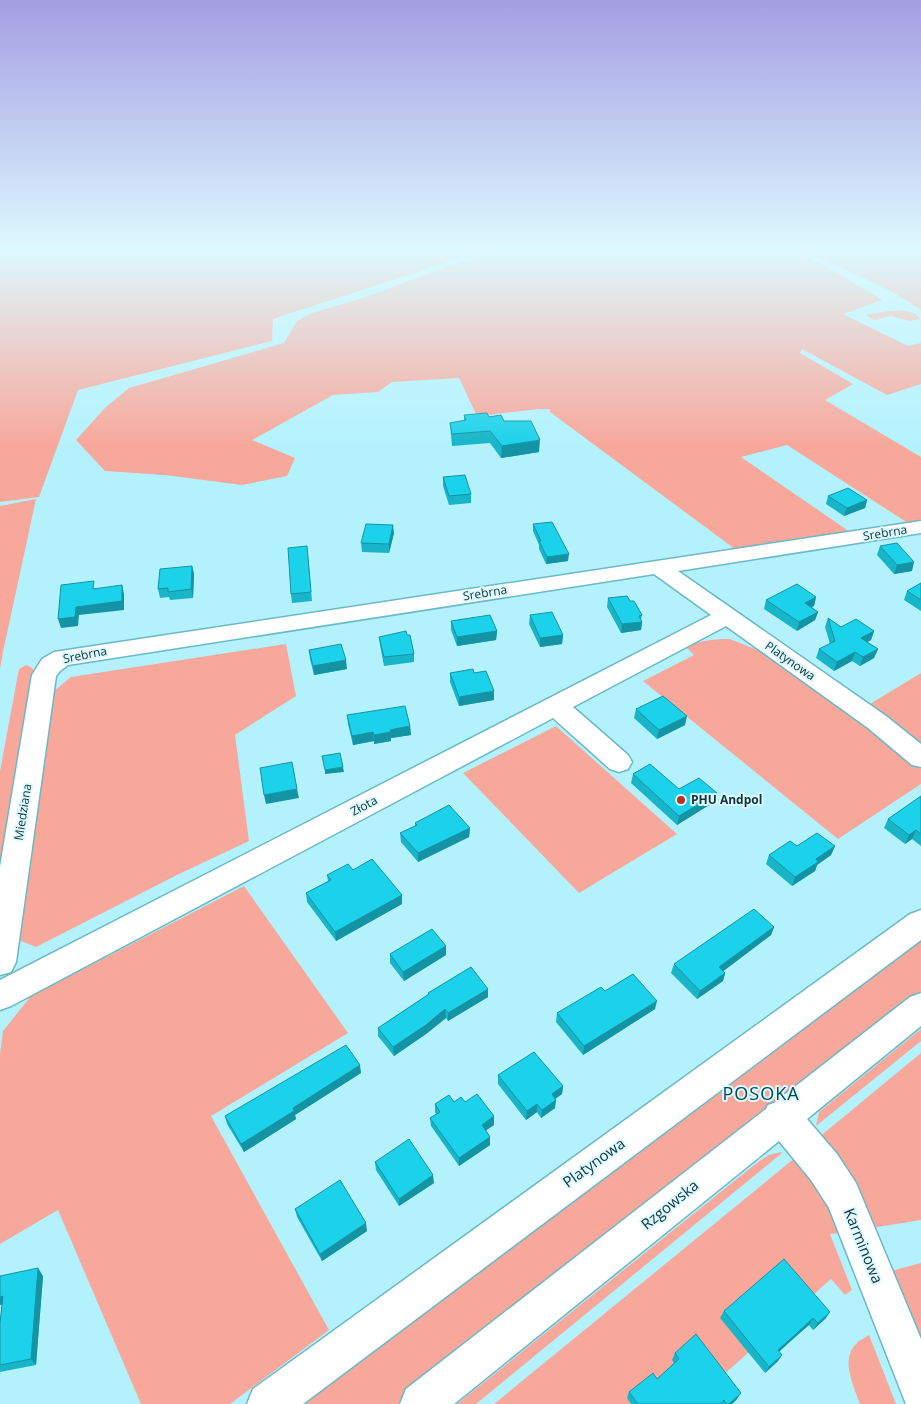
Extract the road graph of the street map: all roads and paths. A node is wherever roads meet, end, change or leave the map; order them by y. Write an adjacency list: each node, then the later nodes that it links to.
1 (921, 527): 2 (street, Srebrna)
2 (658, 567): 3 (street, Platynowa); 4 (street, Srebrna)
3 (727, 616): 5 (street, Złota); 6 (street, Platynowa)
4 (51, 664): 9 (street, Miedziana)
5 (555, 706): 7 (street); 10 (street, Złota)
6 (921, 758)
7 (619, 762)
8 (921, 923): 14 (street, Platynowa)
9 (0, 962)
10 (0, 996)
11 (921, 1007): 12 (street, Rzgowska)
12 (780, 1117): 13 (street, Karminowa); 15 (street, Rzgowska)
13 (921, 1390)
14 (268, 1404)
15 (421, 1404)

